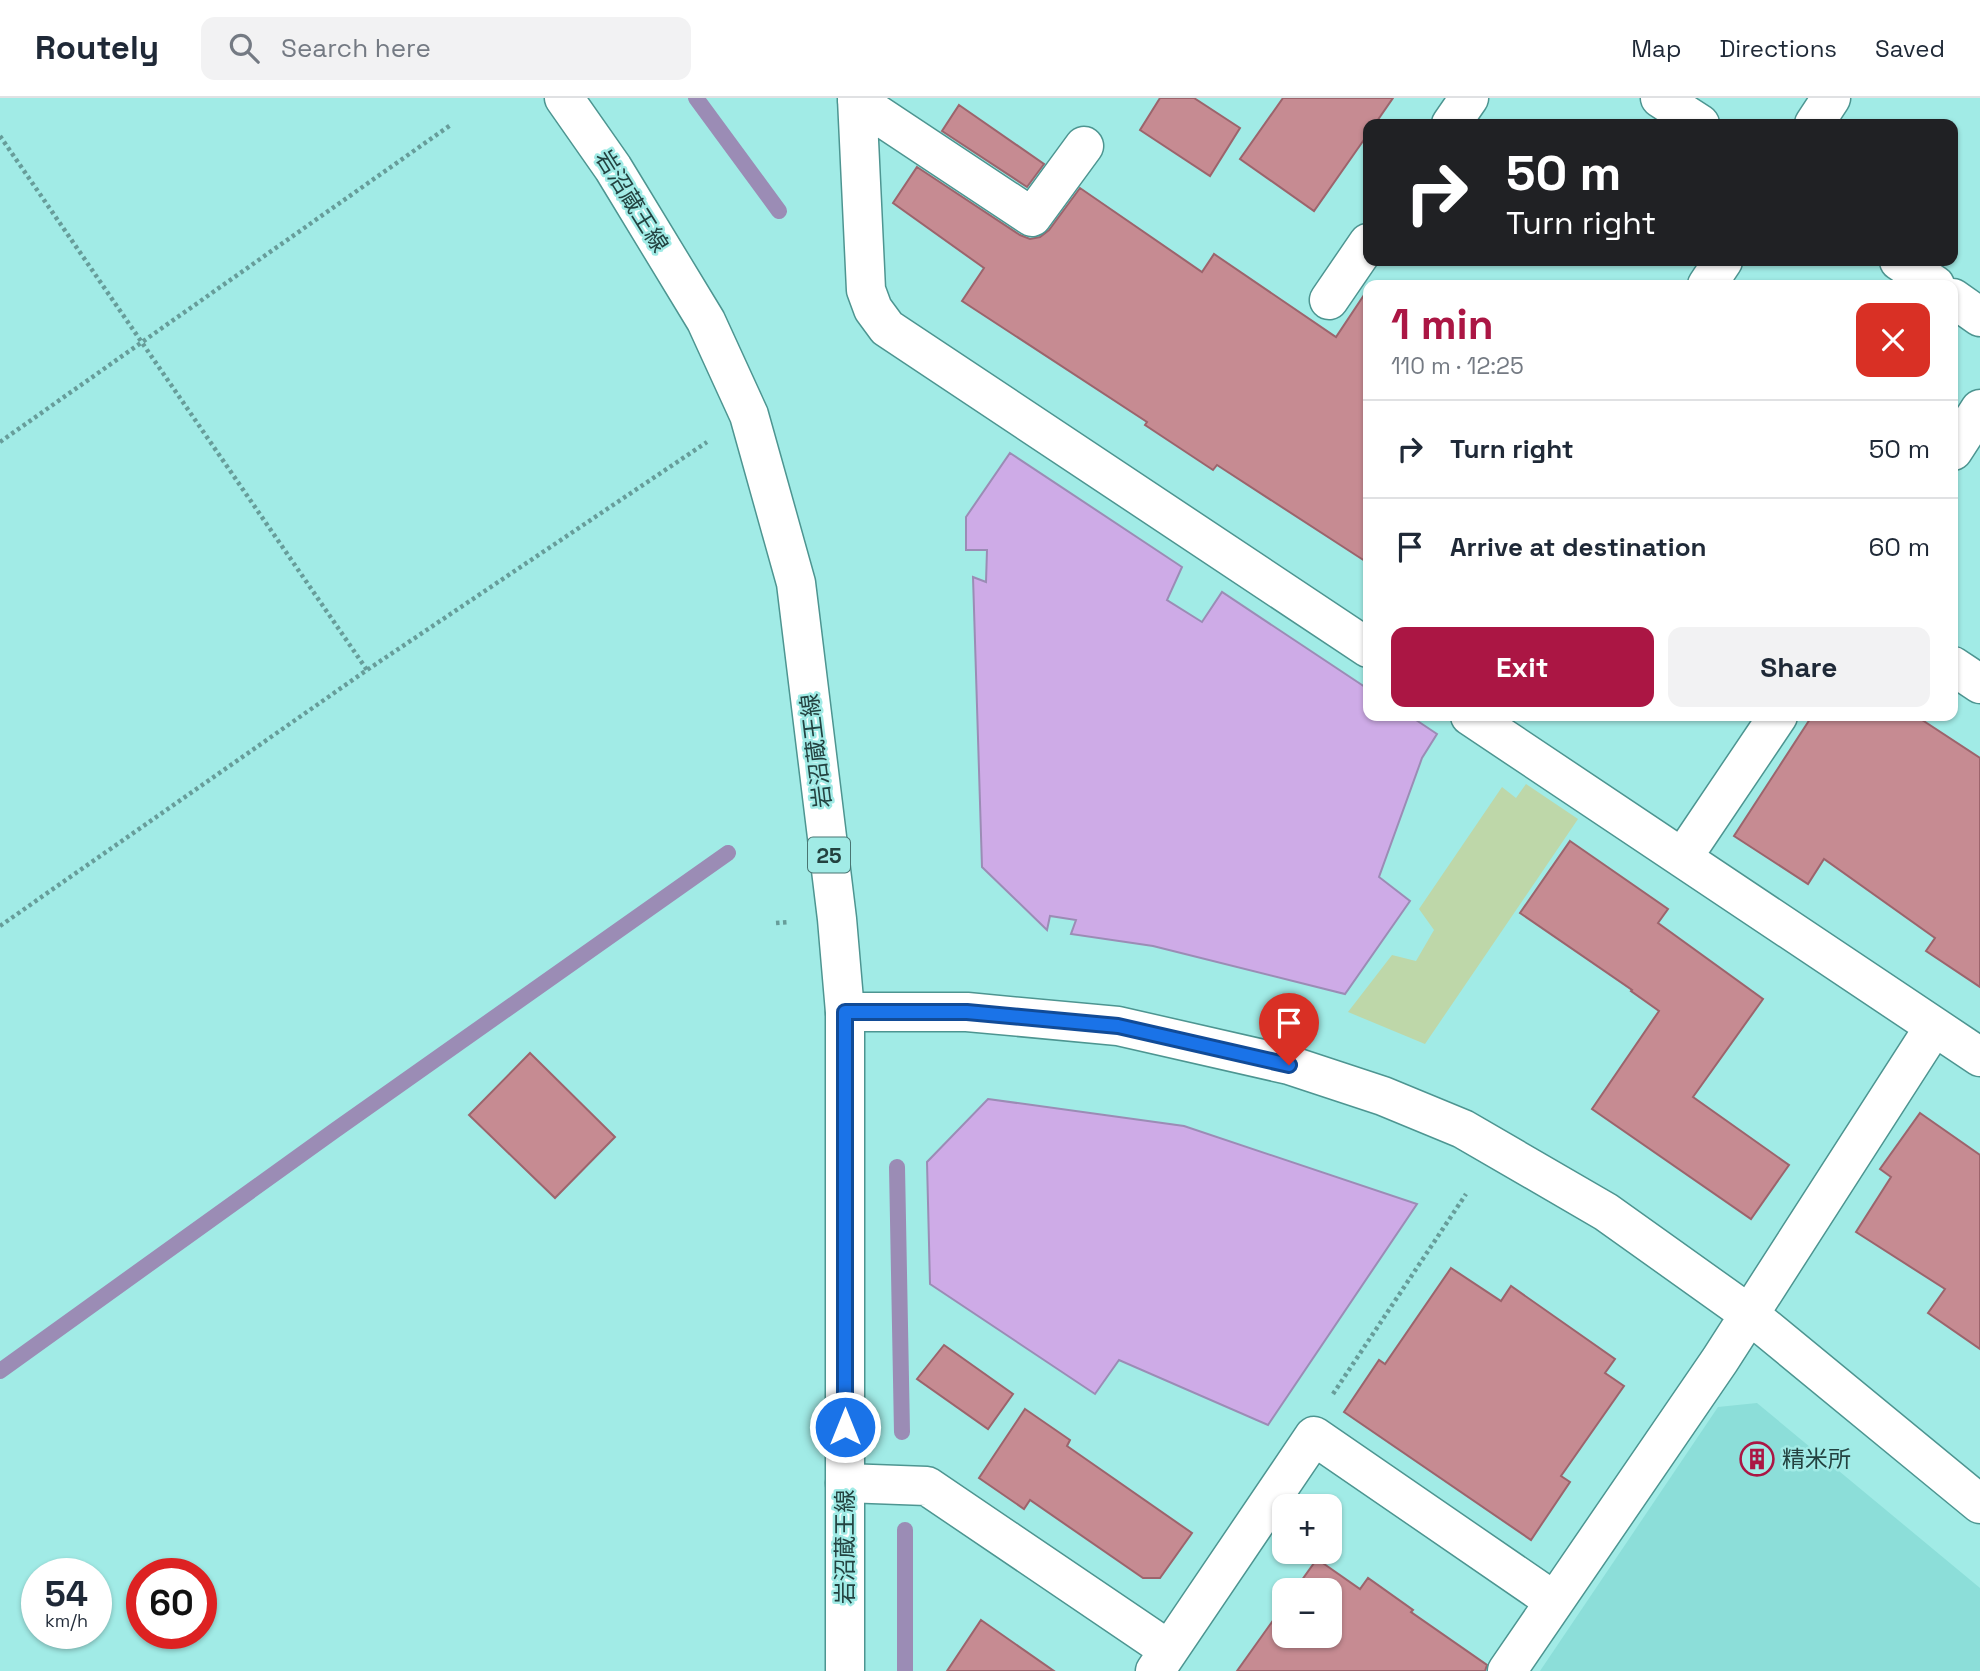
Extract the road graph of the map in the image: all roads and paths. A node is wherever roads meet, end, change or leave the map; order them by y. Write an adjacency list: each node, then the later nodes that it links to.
1 (564, 98): 20 (street, 岩沼蔵王線 / 25)
2 (1469, 98): 6 (street)
3 (1660, 98): 7 (street)
4 (1831, 98): 8 (street)
5 (857, 99): 11 (street); 23 (street)
6 (1454, 119)
7 (1692, 119)
8 (1817, 119)
9 (452, 124): 18 (path)
10 (0, 136): 18 (path)
11 (1084, 146)
12 (1363, 250): 15 (street)
13 (1906, 266): 14 (street)
14 (1928, 280)
15 (1329, 300)
16 (1958, 302): 17 (street)
17 (1980, 317)
18 (141, 341): 21 (path); 25 (path)
19 (1980, 409): 22 (street)
20 (749, 415): 25 (path); 31 (street, 岩沼蔵王線 / 25)
21 (0, 442)
22 (1958, 443)
23 (1363, 645)
24 (1958, 669): 26 (street)
25 (367, 670): 30 (path)
26 (1980, 684)
27 (1478, 721): 29 (street)
28 (1775, 721): 29 (street)
29 (1683, 857): 32 (street)
30 (0, 926)
31 (845, 1012): 35 (street); 37 (street, 岩沼蔵王線 / 25)
32 (1934, 1027): 33 (street); 35 (street)
33 (1980, 1057)
34 (1466, 1194): 36 (path)
35 (1749, 1314): 38 (street); 39 (street)
36 (1314, 1436): 39 (street); 40 (street)
37 (845, 1483): 40 (street); 41 (street, 岩沼蔵王線 / 25)
38 (1980, 1504)
39 (1554, 1601): 42 (street)
40 (1162, 1660)
41 (845, 1671)
42 (1507, 1671)

